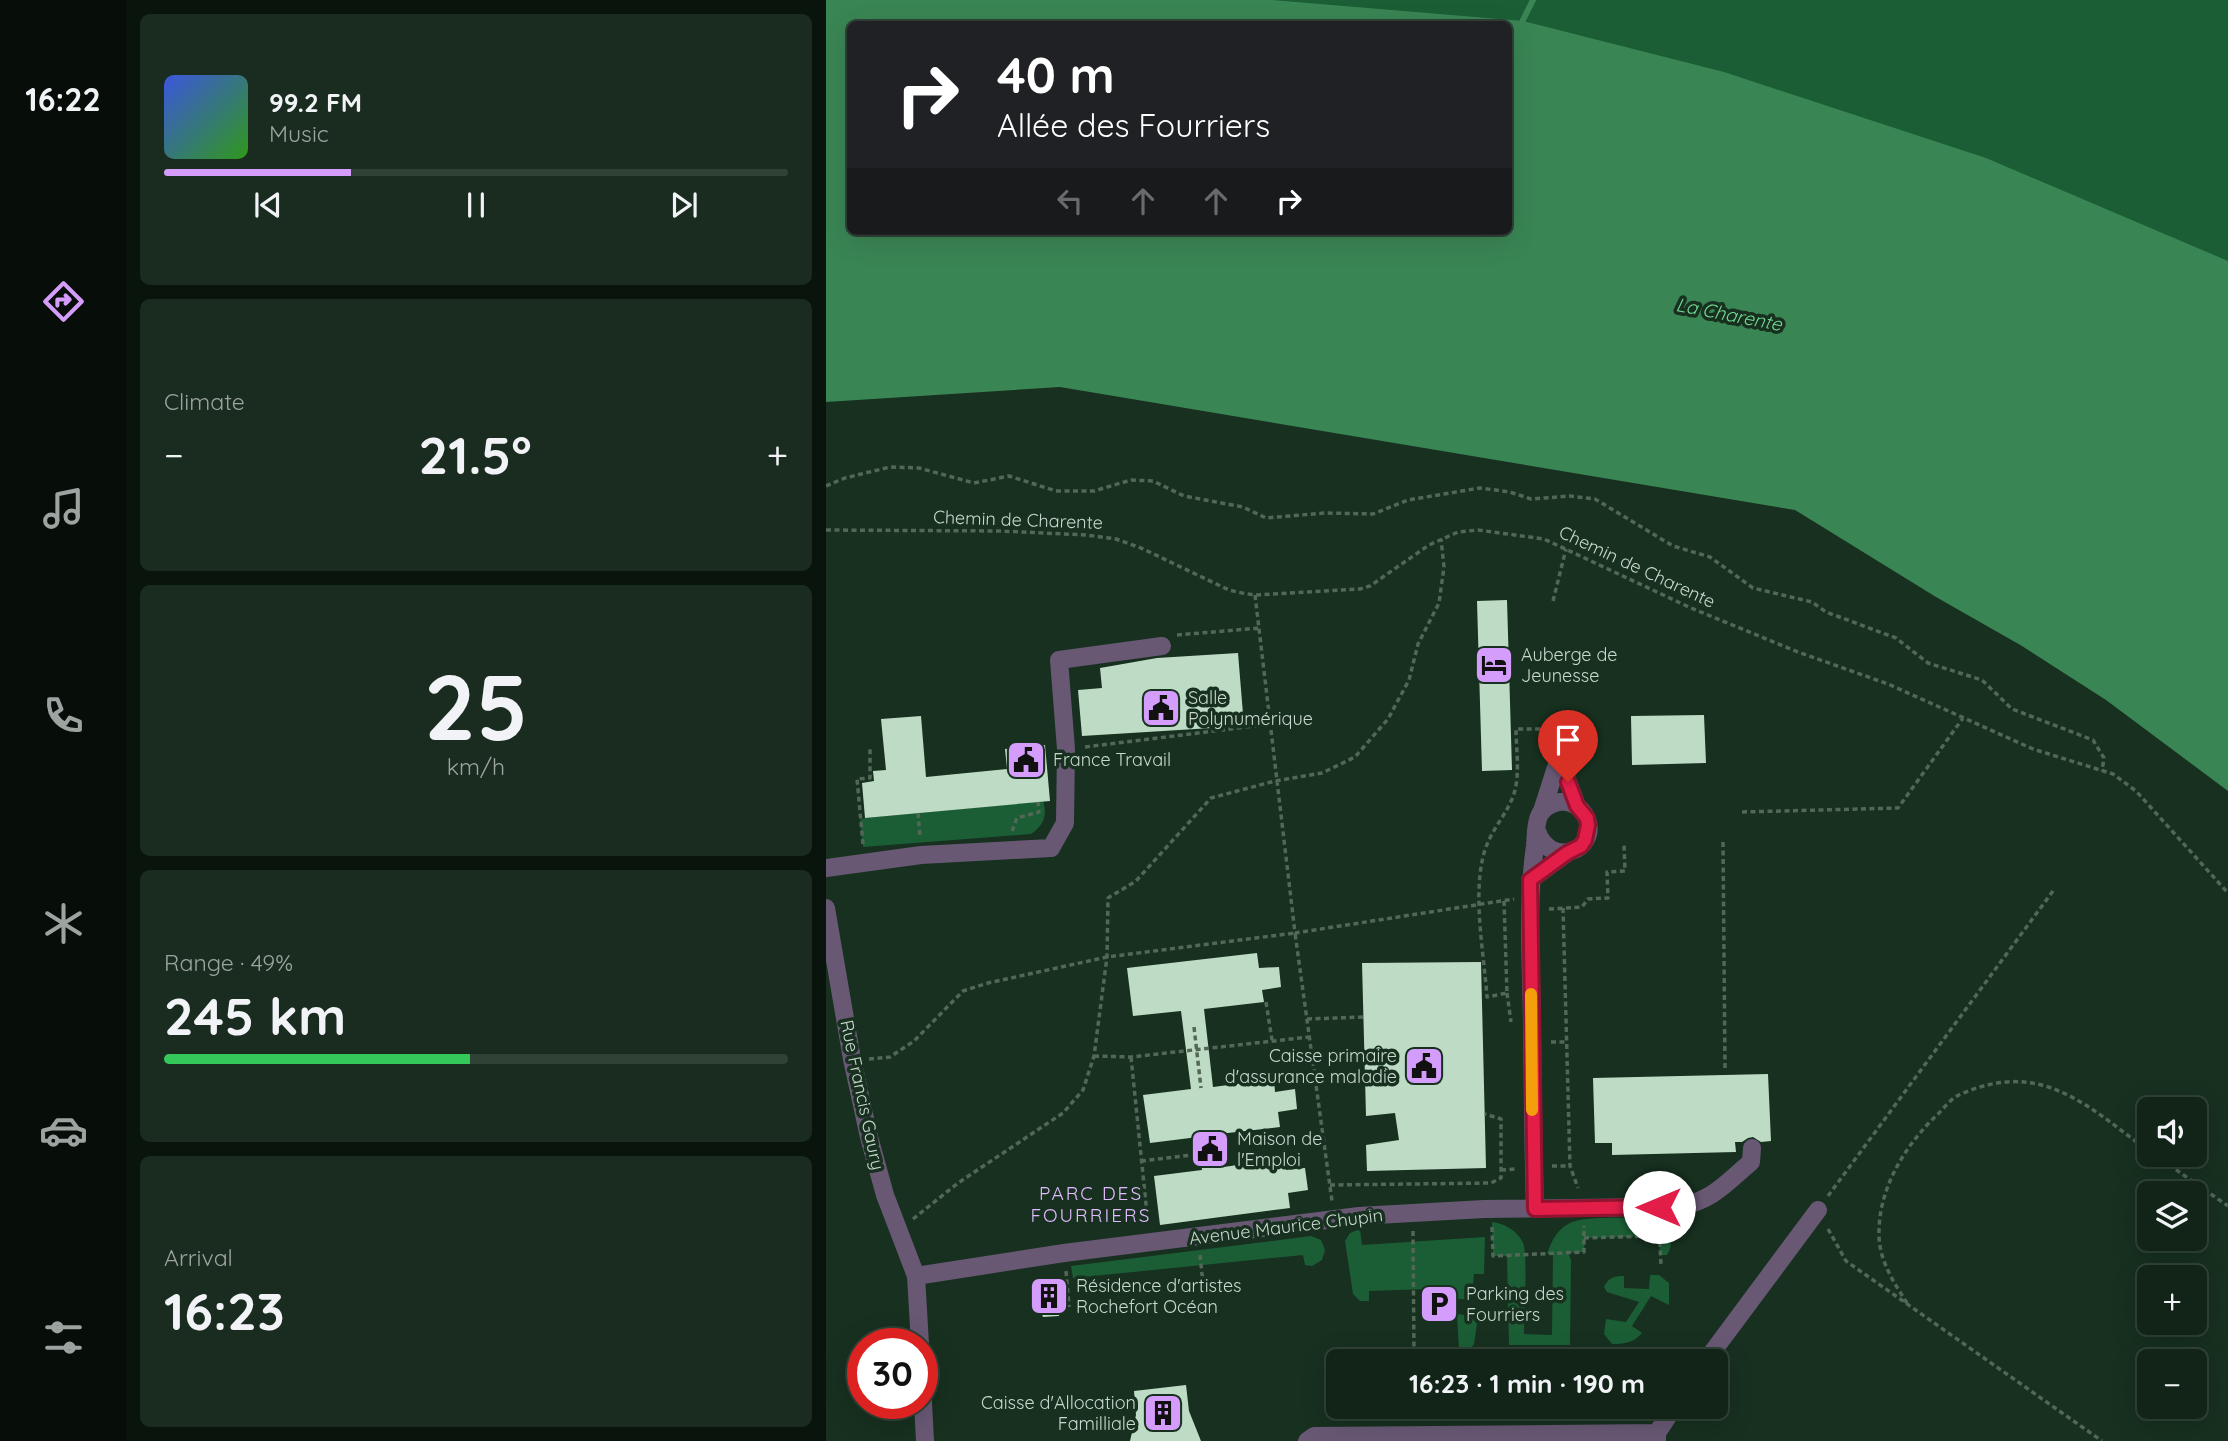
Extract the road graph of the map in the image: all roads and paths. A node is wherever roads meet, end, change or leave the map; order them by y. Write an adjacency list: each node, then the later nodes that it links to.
1 (826, 486): 14 (path)
2 (826, 530): 5 (path, Chemin de Charente)
3 (1441, 539): 4 (path, Chemin de Charente); 5 (path, Chemin de Charente); 15 (path)
4 (1566, 549): 6 (path); 9 (path, Chemin de Charente)
5 (1255, 594): 7 (path)
6 (1553, 601)
7 (1260, 628): 8 (path); 10 (path)
8 (1161, 646): 12 (street)
9 (1963, 718): 14 (path, Chemin de Charente); 19 (path)
10 (1271, 724): 12 (path); 15 (path)
11 (1558, 729): 31 (path)
12 (1066, 749): 23 (street)
13 (870, 750): 25 (path)
14 (2102, 771): 28 (path, Chemin de Charente)
15 (1275, 781): 34 (path); 35 (path)
16 (1038, 802): 23 (path)
17 (1577, 806): 18 (street); 18 (street); 24 (street)
18 (1542, 811): 20 (street)
19 (1742, 812)
20 (1537, 831): 24 (street); 29 (street)
21 (1723, 842): 46 (path)
22 (1624, 845): 33 (path)
23 (1013, 850): 25 (street)
24 (1567, 853): 29 (street)
25 (864, 862): 26 (street)
26 (826, 868)
27 (2053, 891): 62 (path)
28 (2228, 893)
29 (1530, 895): 30 (path); 33 (path); 61 (street)
30 (1504, 901): 31 (path); 31 (path)
31 (1480, 905): 34 (path)
32 (826, 908): 45 (street, Rue Francis Gaury)
33 (1563, 908): 59 (path)
34 (1295, 933): 35 (path); 38 (path)
35 (1107, 957): 43 (path); 45 (path)
36 (1266, 1002): 41 (path)
37 (1364, 1017): 38 (path)
38 (1307, 1018): 40 (path)
39 (1195, 1027): 42 (path)
40 (1309, 1037): 41 (path); 55 (path)
41 (1272, 1040): 42 (path)
42 (1197, 1048): 44 (path); 47 (path)
43 (1094, 1056): 44 (path); 65 (path)
44 (1130, 1057): 52 (path)
45 (852, 1059): 65 (street, Rue Francis Gaury)
46 (1725, 1069)
47 (1201, 1088)
48 (1485, 1114): 54 (path)
49 (2137, 1143): 74 (path)
50 (1752, 1148): 56 (street)
51 (1200, 1154): 52 (path)
52 (1141, 1161): 70 (path)
53 (2172, 1167): 57 (path)
54 (1412, 1184): 55 (path); 63 (path)
55 (1330, 1185): 64 (path)
56 (1681, 1206)
57 (2228, 1206)
58 (1659, 1207): 59 (street, Avenue Maurice Chupin); 67 (path)
59 (1585, 1208): 61 (street, Avenue Maurice Chupin); 69 (path)
60 (1491, 1209): 61 (street, Avenue Maurice Chupin); 63 (street, Avenue Maurice Chupin); 69 (path)
61 (1535, 1209)
62 (1818, 1210): 74 (path); 77 (street)
63 (1413, 1212): 64 (street, Avenue Maurice Chupin); 76 (path)
64 (1334, 1221): 68 (street, Avenue Maurice Chupin)
65 (899, 1231): 72 (street, Rue Francis Gaury)
66 (1683, 1235): 67 (path)
67 (1660, 1236): 69 (path); 71 (path)
68 (1198, 1237): 70 (street, Avenue Maurice Chupin); 73 (path)
69 (1584, 1238)
70 (1151, 1243): 72 (street, Avenue Maurice Chupin)
71 (1661, 1265)
72 (916, 1276): 75 (street, Rue Francis Gaury)
73 (1203, 1284)
74 (1908, 1305): 83 (path)
75 (919, 1328)
76 (1414, 1349)
77 (1715, 1349)
78 (924, 1419): 81 (street)
79 (1667, 1419): 80 (street)
80 (1657, 1437): 82 (street)
81 (925, 1441)
82 (1307, 1441)
83 (2102, 1441)

